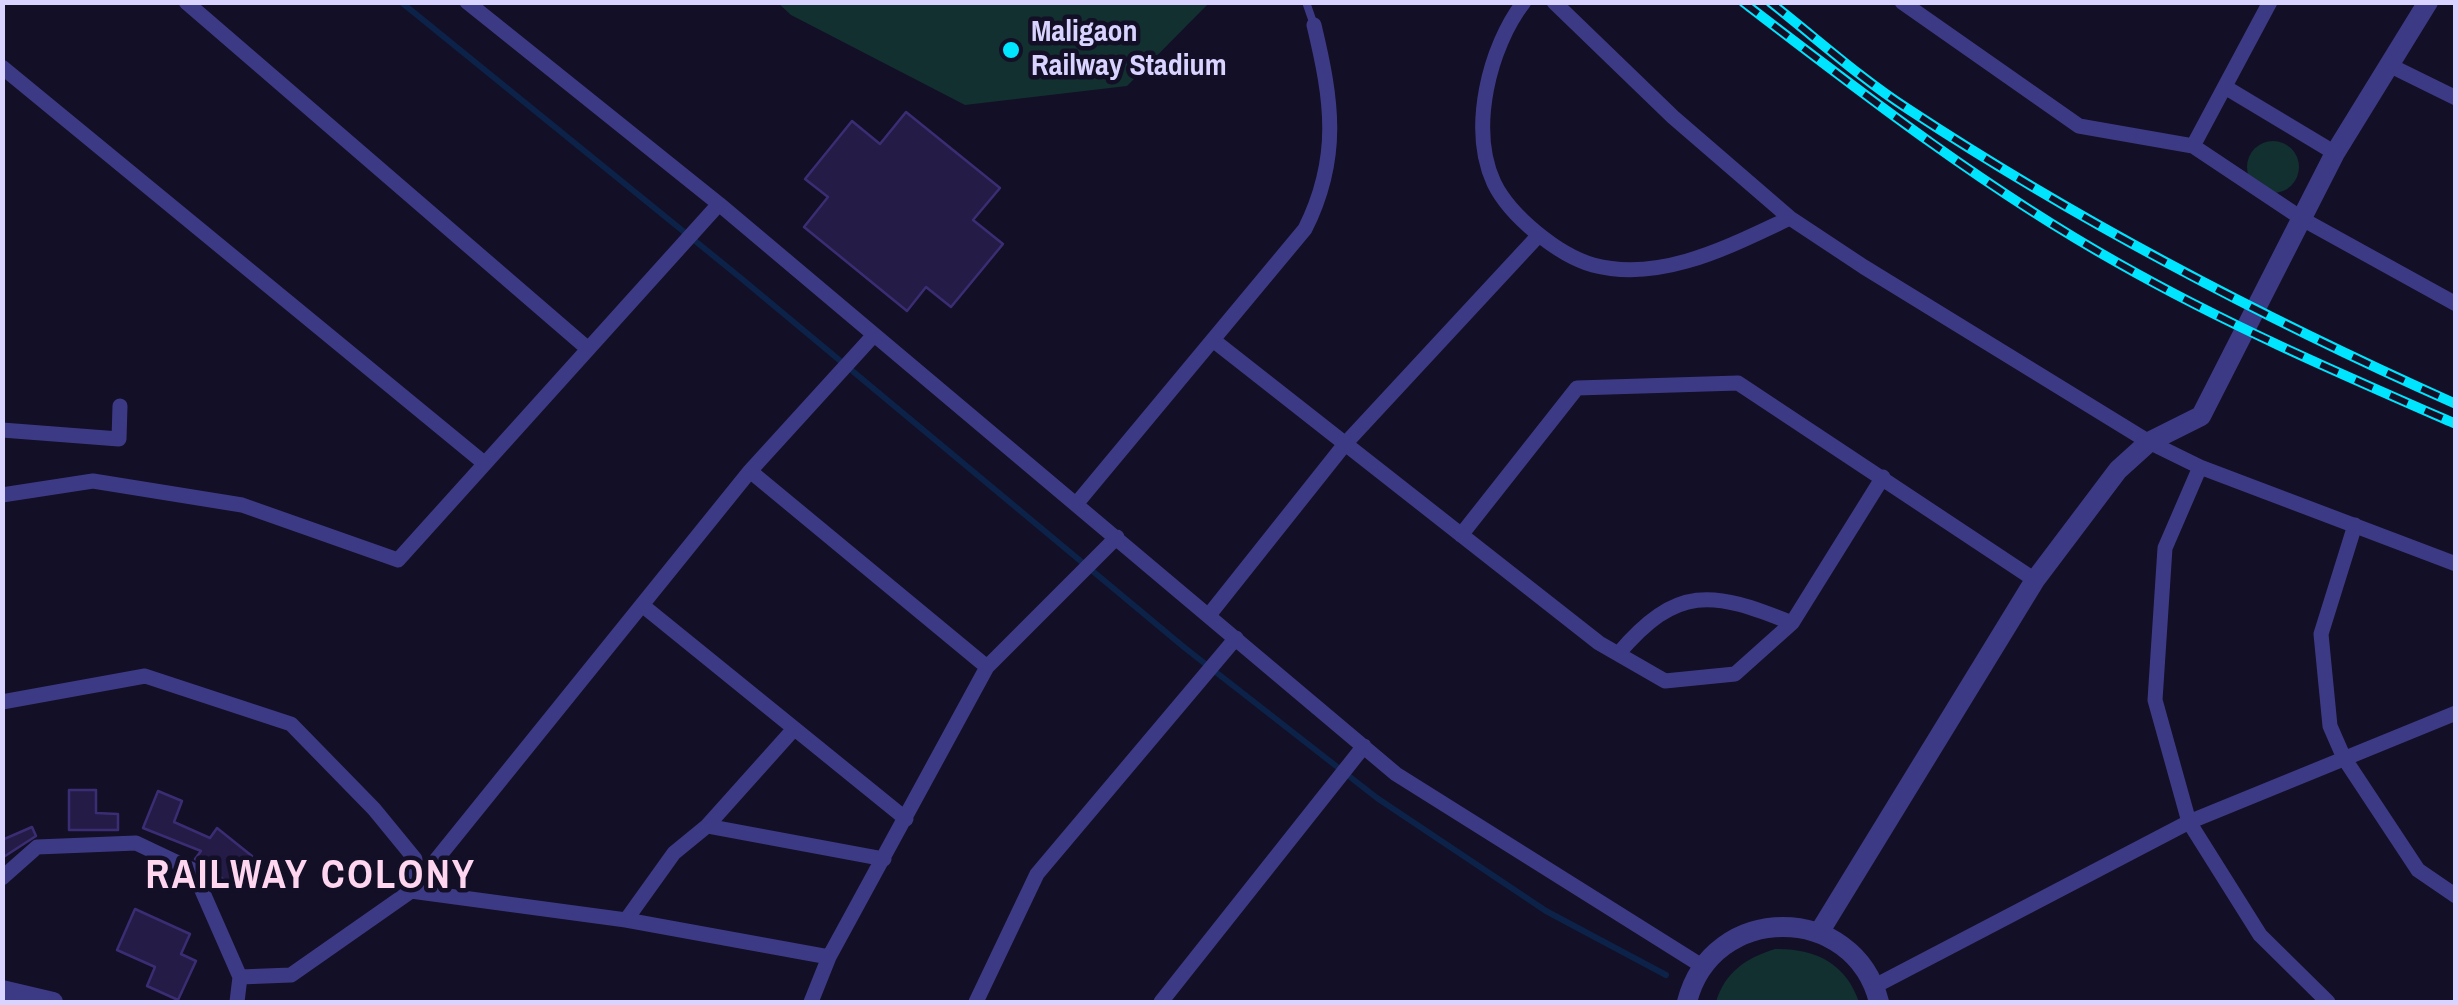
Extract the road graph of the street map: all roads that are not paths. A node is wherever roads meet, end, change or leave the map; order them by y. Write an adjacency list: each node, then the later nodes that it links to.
1 (186, 2): 23 (street)
2 (467, 2): 16 (street)
3 (1306, 2): 9 (lane)
4 (1524, 2): 19 (street)
5 (1554, 2): 17 (street)
6 (1902, 2): 14 (street)
7 (2428, 2): 10 (street)
8 (2269, 3): 12 (street)
9 (1314, 24): 22 (street)
10 (2390, 65): 13 (street); 15 (street)
11 (2, 67): 28 (street)
12 (2225, 87): 14 (street); 15 (street)
13 (2456, 98)
14 (2194, 146): 18 (street)
15 (2336, 153): 18 (street)
16 (719, 204): 21 (street); 23 (street)
17 (1790, 218): 19 (street); 26 (street)
18 (2304, 220): 20 (street); 26 (street)
19 (1538, 236): 27 (street)
20 (2456, 304)
21 (873, 336): 30 (street); 33 (street)
22 (1213, 340): 27 (street); 33 (street)
23 (587, 348): 28 (street)
24 (120, 406): 25 (street)
25 (2, 430)
26 (2149, 442): 29 (street); 38 (street)
27 (1345, 444): 35 (street); 40 (street)
28 (484, 464): 32 (street)
29 (2200, 467): 34 (street); 51 (street)
30 (750, 470): 39 (street); 44 (street)
31 (1883, 477): 35 (street); 38 (street); 41 (street)
32 (2, 495)
33 (1077, 504): 36 (street)
34 (2355, 525): 37 (street); 49 (street)
35 (1461, 535): 43 (street)
36 (1117, 537): 40 (street); 44 (street)
37 (2456, 564)
38 (2035, 580): 58 (street)
39 (642, 605): 47 (street); 55 (street)
40 (1209, 615): 42 (street)
41 (1792, 622): 43 (street); 43 (street)
42 (1236, 638): 48 (street); 67 (street)
43 (1618, 654)
44 (986, 668): 50 (street)
45 (2, 702): 55 (street)
46 (2456, 713): 49 (street)
47 (793, 730): 50 (street); 52 (street)
48 (1364, 746): 60 (street); 68 (street)
49 (2344, 758): 51 (street); 56 (street)
50 (906, 819): 53 (street)
51 (2189, 822): 63 (street); 70 (street)
52 (707, 826): 53 (street); 57 (street)
53 (884, 859): 59 (street)
54 (2, 878): 61 (street)
55 (411, 892): 57 (street); 61 (street)
56 (2456, 896)
57 (626, 920): 59 (street)
58 (1820, 931): 60 (street); 63 (street)
59 (829, 957): 66 (street)
60 (1702, 966): 69 (street)
61 (240, 978): 65 (street)
62 (2, 990): 64 (street)
63 (1877, 994)
64 (53, 1002)
65 (237, 1002)
66 (811, 1002)
67 (976, 1002)
68 (1161, 1002)
69 (1687, 1002)
70 (2328, 1002)

